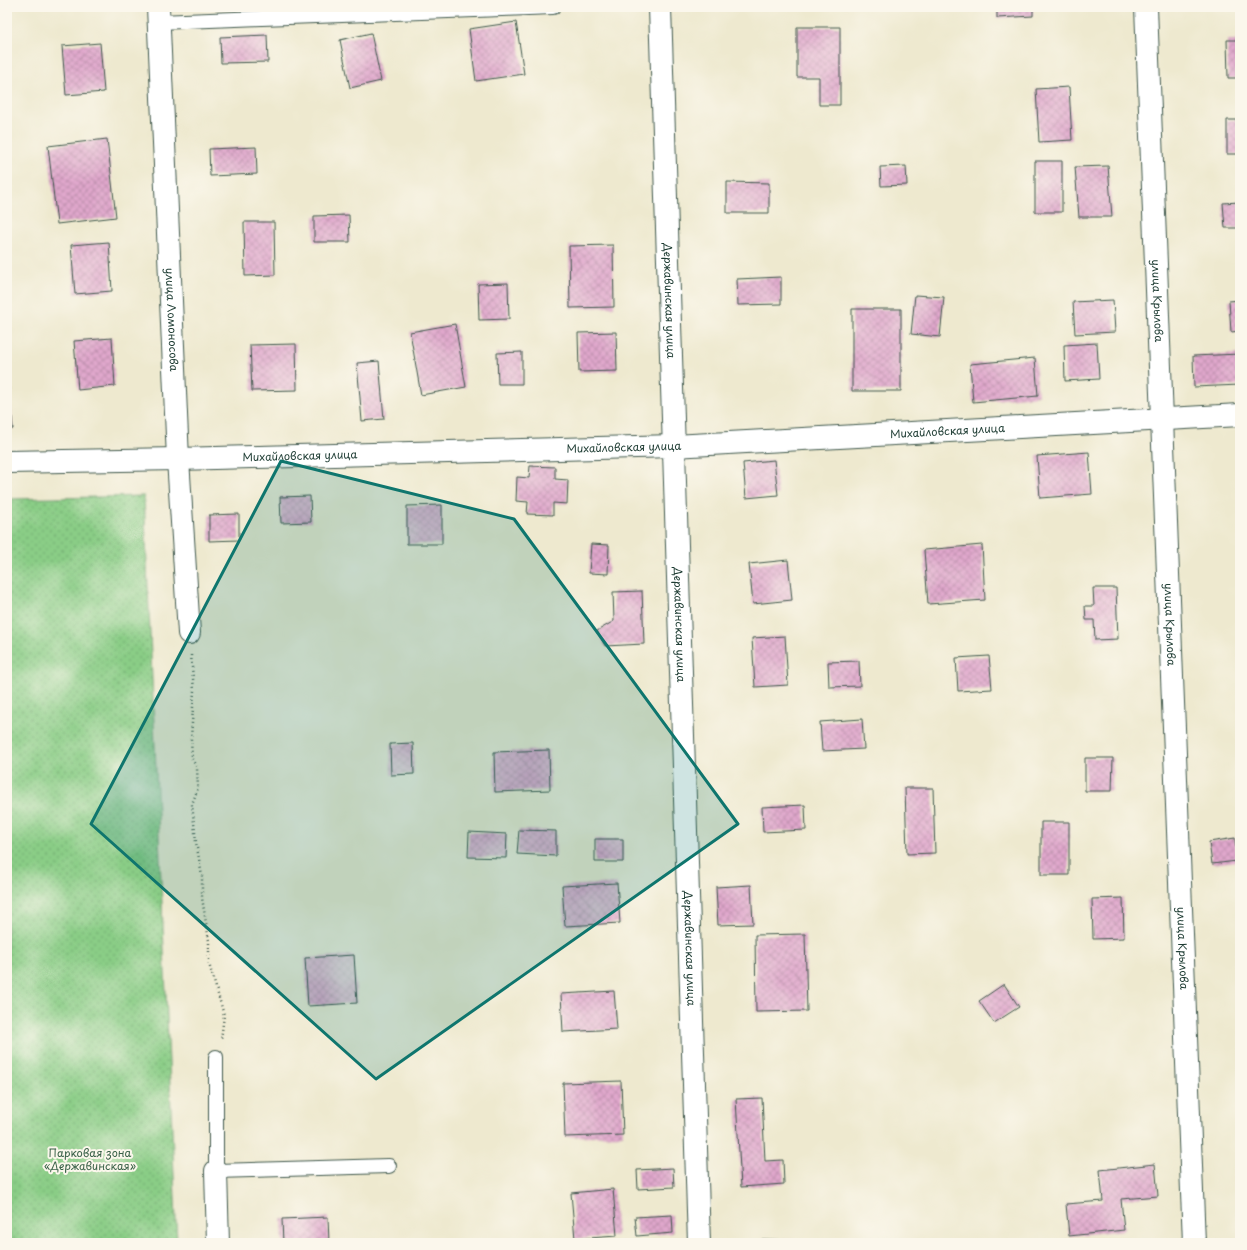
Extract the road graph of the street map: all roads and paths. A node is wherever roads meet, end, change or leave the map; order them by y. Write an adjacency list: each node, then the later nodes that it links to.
1 (552, 7): 4 (lane)
2 (660, 7): 7 (street, Державинская улица)
3 (1146, 7): 6 (street, улица Крылова)
4 (158, 15): 8 (street, улица Ломоносова)
5 (1240, 415): 6 (street, Михайловская улица)
6 (1162, 418): 7 (street, Михайловская улица); 16 (street, улица Крылова)
7 (674, 446): 8 (street, Михайловская улица); 15 (street, Державинская улица)
8 (178, 459): 9 (street, Михайловская улица); 10 (street, улица Ломоносова)
9 (7, 462)
10 (189, 633): 11 (path)
11 (216, 1057): 13 (lane)
12 (389, 1166): 13 (lane)
13 (216, 1171): 14 (street)
14 (218, 1243)
15 (699, 1243)
16 (1194, 1243)

